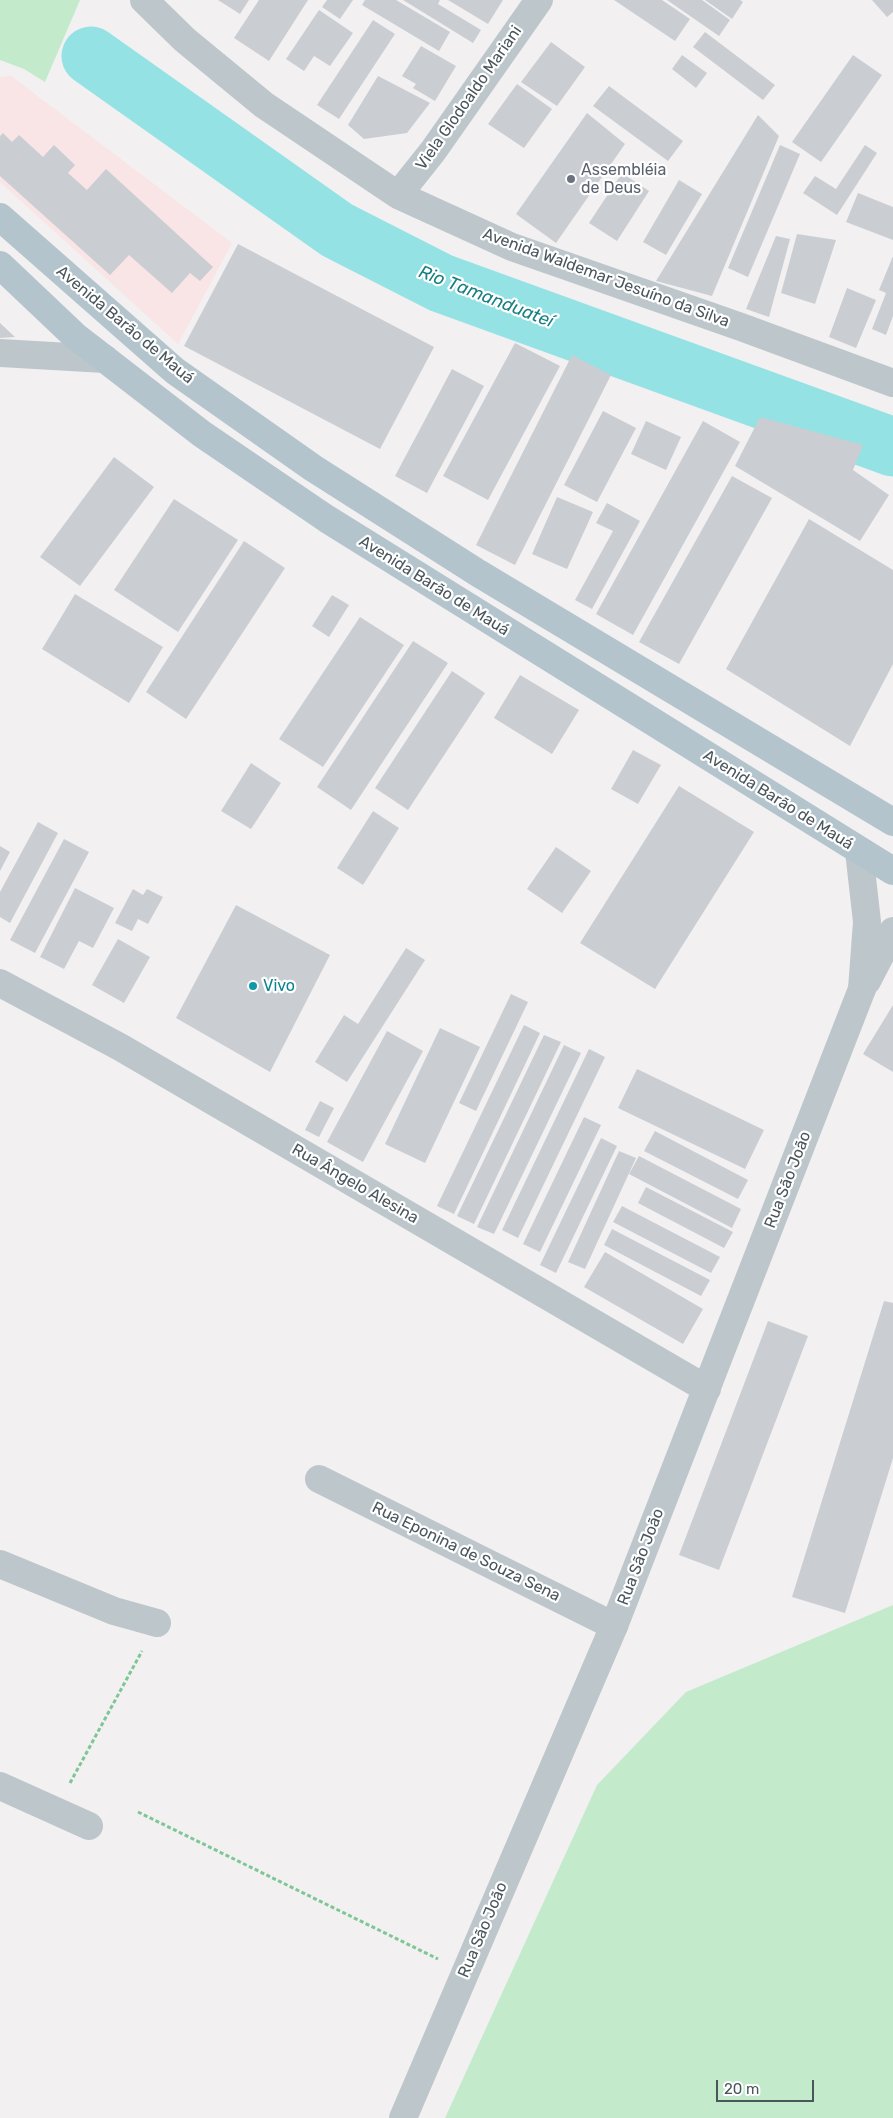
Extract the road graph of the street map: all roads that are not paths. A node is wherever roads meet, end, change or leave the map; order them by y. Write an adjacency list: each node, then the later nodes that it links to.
1 (144, 0): 3 (street, Avenida Waldemar Jesuíno da Silva)
2 (539, 0): 3 (street, Viela Glodoaldo Mariani)
3 (398, 196): 8 (street, Avenida Waldemar Jesuíno da Silva)
4 (0, 217): 9 (main road, Avenida Barão de Mauá)
5 (0, 265): 7 (main road, Avenida Barão de Mauá)
6 (0, 354): 7 (street)
7 (105, 359): 10 (main road, Avenida Barão de Mauá)
8 (893, 383)
9 (893, 822)
10 (859, 851): 11 (main road, Avenida Barão de Mauá); 14 (street, Rua São João)
11 (893, 872)
12 (893, 931): 14 (street, Rua São João)
13 (0, 983): 15 (street, Rua Ângelo Alesina)
14 (862, 989): 15 (street, Rua São João)
15 (707, 1389): 19 (street, Rua São João)
16 (319, 1479): 19 (street, Rua Eponina de Souza Sena)
17 (0, 1564): 18 (street)
18 (157, 1623)
19 (614, 1626): 22 (street, Rua São João)
20 (0, 1786): 21 (street)
21 (89, 1826)
22 (402, 2118)

